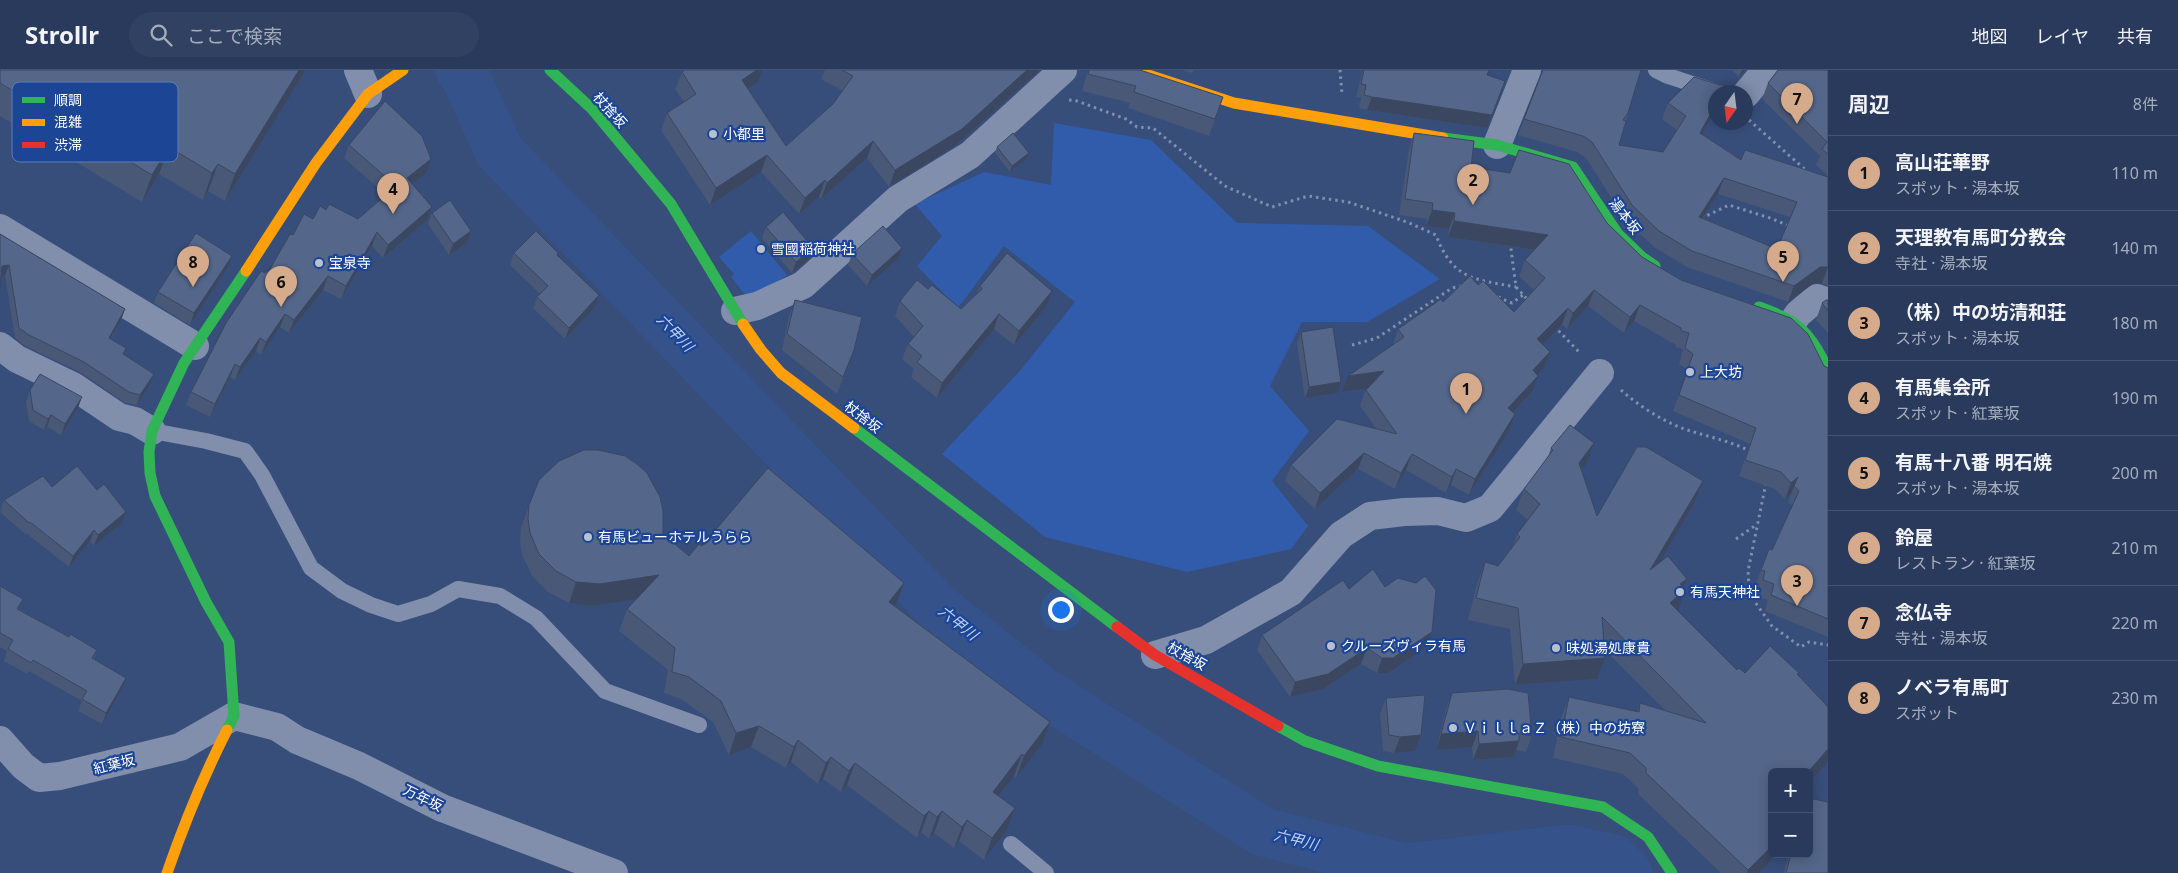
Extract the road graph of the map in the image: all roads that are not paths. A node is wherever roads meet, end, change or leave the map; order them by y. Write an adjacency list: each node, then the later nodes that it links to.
1 (550, 70): 16 (street, 杖捨坂)
2 (1063, 70): 16 (street)
3 (1133, 70): 11 (street, 湯本坂)
4 (1527, 70): 11 (street)
5 (1656, 70): 10 (lane)
6 (1766, 70): 9 (street)
7 (401, 71): 8 (street)
8 (363, 82): 19 (street)
9 (1753, 86)
10 (1708, 89)
11 (1496, 145): 13 (street, 湯本坂)
12 (0, 228): 19 (street)
13 (1666, 272)
14 (1828, 302): 17 (street)
15 (1750, 304): 17 (street)
16 (734, 311): 23 (street, 杖捨坂)
17 (1794, 320): 20 (street)
18 (0, 346): 22 (street)
19 (196, 346): 22 (street)
20 (1828, 370)
21 (1600, 373): 23 (street)
22 (152, 431): 24 (street); 25 (lane)
23 (1155, 655): 31 (street, 杖捨坂)
24 (234, 716): 26 (street, 紅葉坂); 28 (street); 29 (street, 万年坂)
25 (699, 725)
26 (0, 740)
27 (1011, 844): 30 (lane)
28 (167, 873)
29 (614, 873)
30 (1046, 873)
31 (1672, 873)

